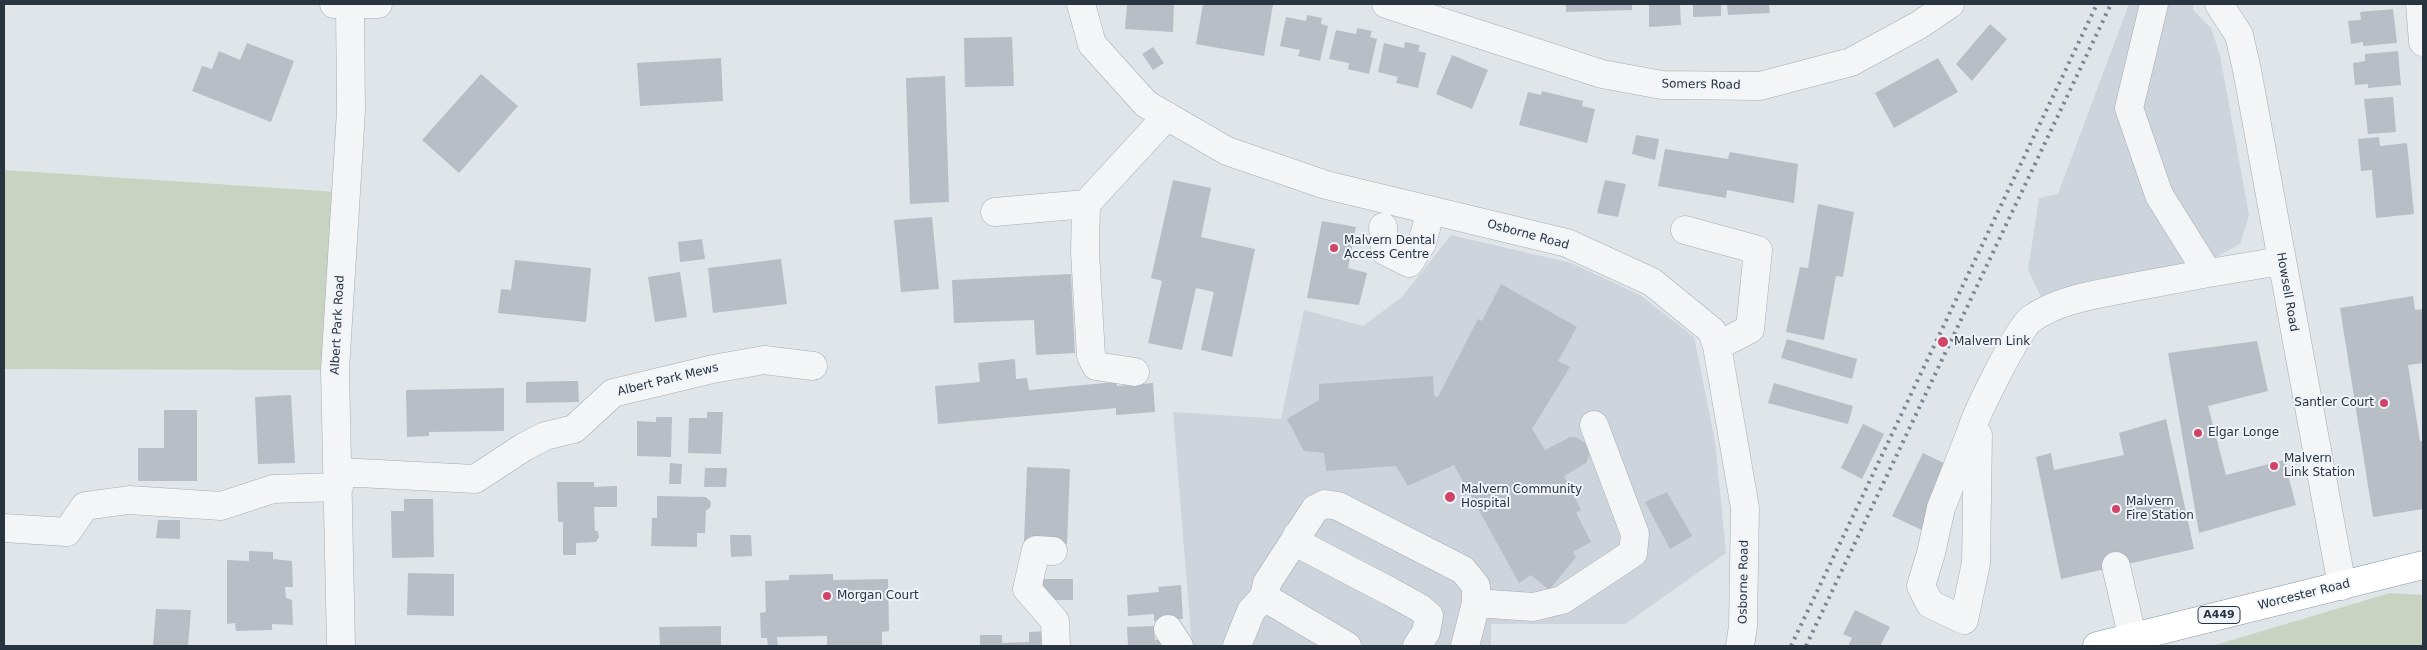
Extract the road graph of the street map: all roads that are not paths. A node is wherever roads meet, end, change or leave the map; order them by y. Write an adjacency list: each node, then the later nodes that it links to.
1 (345, 4): 2 (street); 23 (street, Albert Park Road)
2 (378, 4)
3 (1081, 4): 10 (street, Osborne Road)
4 (1386, 4): 5 (street, Somers Road)
5 (1950, 4)
6 (2154, 4): 17 (street)
7 (2219, 4): 16 (street, Howsell Road)
8 (2420, 4): 9 (street)
9 (2423, 42)
10 (1167, 116): 11 (street); 12 (street, Osborne Road)
11 (1086, 204): 13 (street); 20 (street)
12 (1431, 210): 14 (street); 18 (street, Osborne Road)
13 (995, 212)
14 (1383, 227)
15 (1685, 230): 18 (street)
16 (2281, 261): 17 (street); 29 (street, Howsell Road)
17 (2207, 272): 22 (street)
18 (1717, 346): 39 (street, Osborne Road)
19 (813, 366): 23 (street, Albert Park Mews)
20 (1135, 372)
21 (1594, 425): 31 (street)
22 (1971, 432): 22 (street)
23 (339, 480): 24 (street, Albert Park Mews); 33 (street, Albert Park Road)
24 (4, 528)
25 (1297, 535): 30 (street); 31 (street); 37 (street)
26 (1053, 550): 34 (street)
27 (2423, 565): 29 (highway, Worcester Road / A449)
28 (2116, 566): 32 (street)
29 (2342, 586): 32 (highway, Worcester Road / A449)
30 (1264, 597): 35 (street); 36 (street)
31 (1476, 603): 38 (street)
32 (2132, 636): 40 (highway, Worcester Road / A449)
33 (341, 646)
34 (1056, 646)
35 (1237, 646)
36 (1348, 646)
37 (1417, 646)
38 (1464, 646)
39 (1740, 646)
40 (2097, 646)

